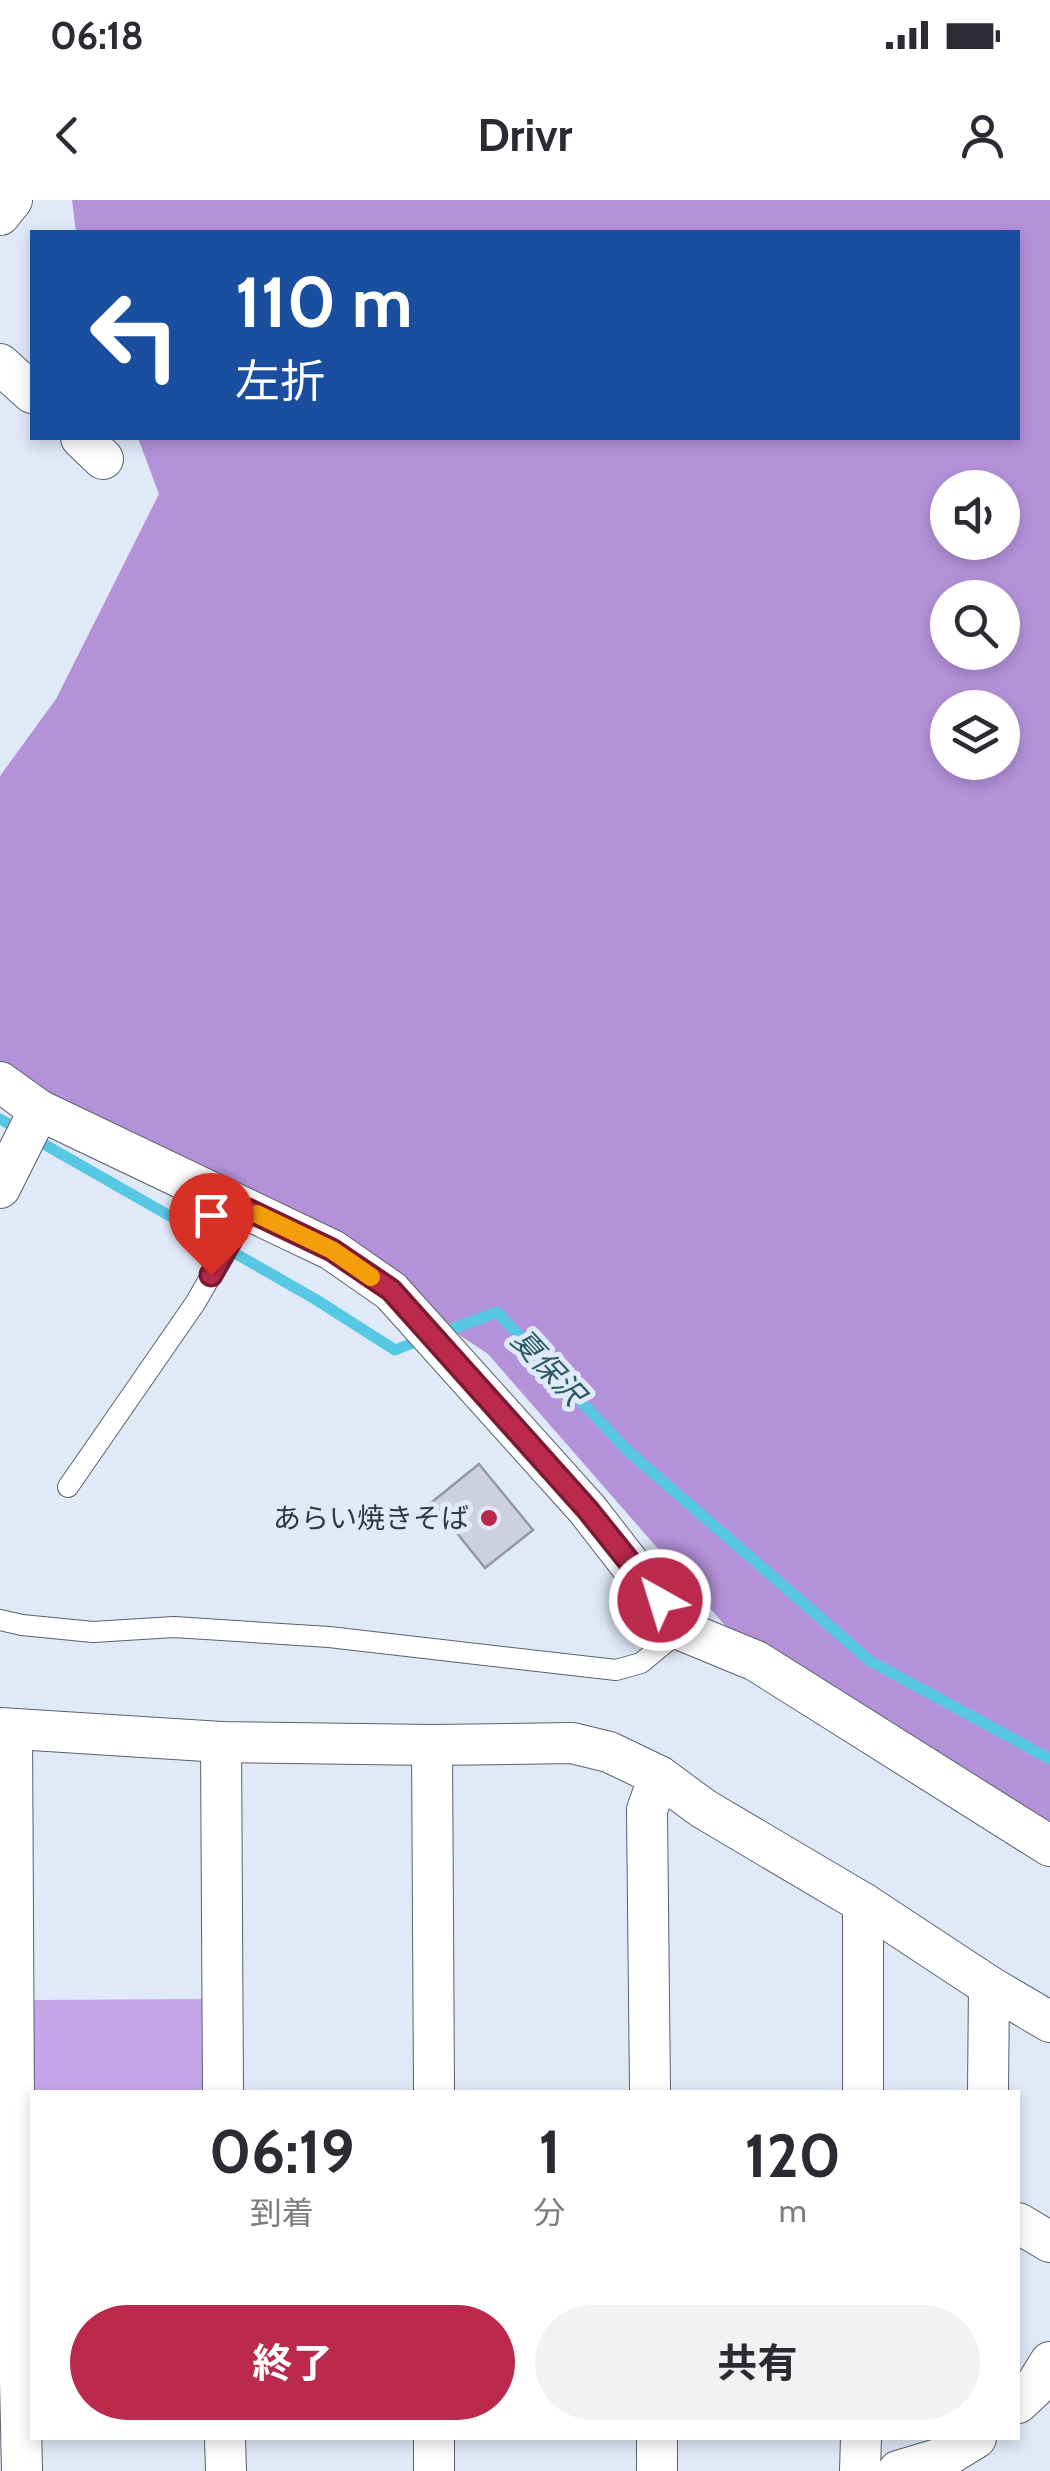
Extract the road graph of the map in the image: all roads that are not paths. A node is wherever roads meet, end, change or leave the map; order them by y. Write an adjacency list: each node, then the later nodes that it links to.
1 (12, 200): 2 (street)
2 (0, 215)
3 (0, 364): 4 (street)
4 (30, 392)
5 (0, 1082): 6 (street)
6 (39, 1110): 7 (street); 8 (street)
7 (0, 1188)
8 (248, 1210): 9 (lane); 11 (street)
9 (68, 1487)
10 (0, 1620): 11 (lane)
11 (681, 1630): 16 (street)
12 (6, 1728): 13 (street); 34 (street)
13 (221, 1742): 14 (street); 20 (street)
14 (432, 1744): 15 (street); 21 (street)
15 (659, 1776): 17 (street); 22 (street)
16 (1050, 1846)
17 (863, 1903): 18 (street); 23 (street)
18 (988, 1986): 19 (street); 24 (street)
19 (1050, 2022)
20 (223, 2090)
21 (434, 2090)
22 (650, 2090)
23 (862, 2090)
24 (988, 2090)
25 (1020, 2224): 26 (street)
26 (1050, 2242)
27 (1050, 2362): 28 (street)
28 (1020, 2401)
29 (225, 2440): 35 (street)
30 (434, 2440): 36 (street)
31 (656, 2440): 37 (street)
32 (860, 2440): 38 (street)
33 (973, 2440): 39 (street)
34 (22, 2471)
35 (226, 2471)
36 (434, 2471)
37 (657, 2471)
38 (860, 2471)
39 (898, 2471)

